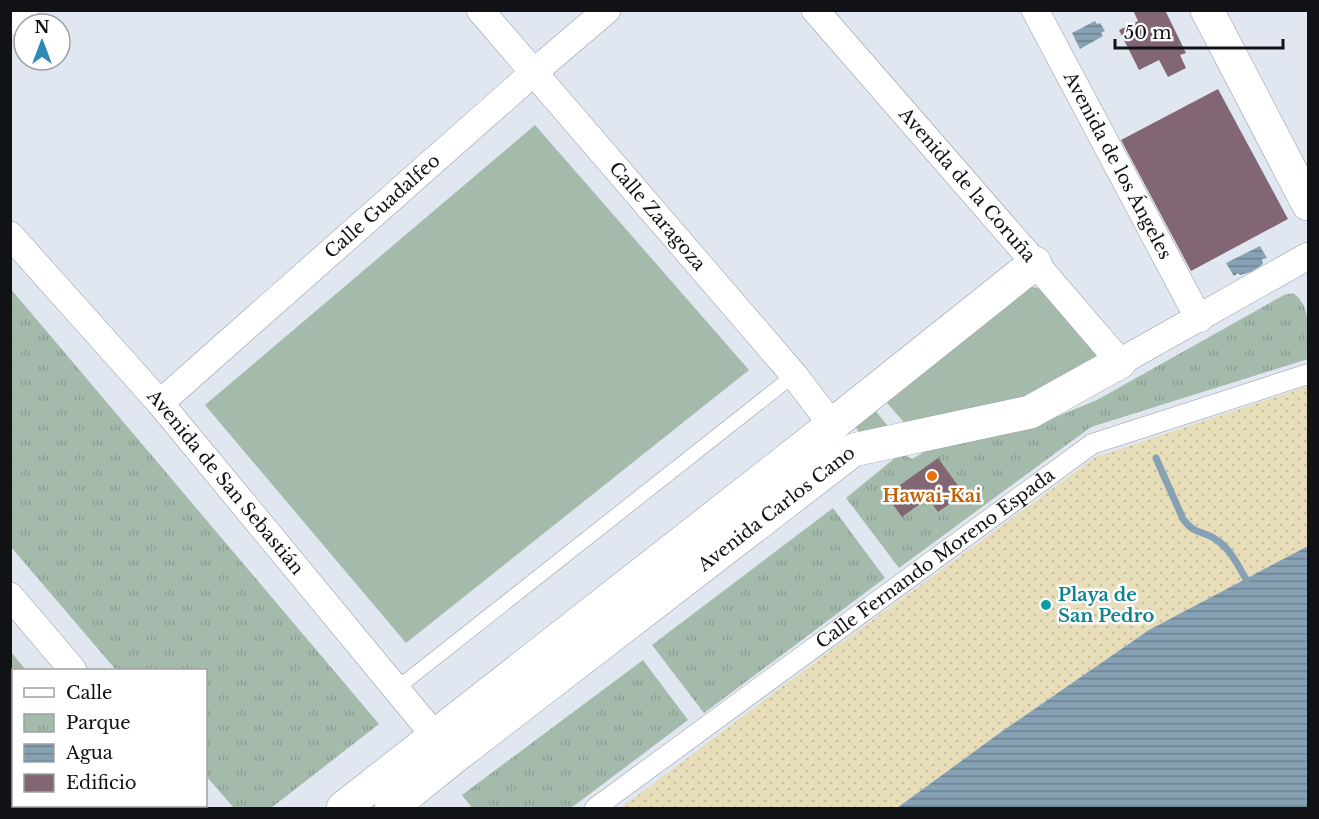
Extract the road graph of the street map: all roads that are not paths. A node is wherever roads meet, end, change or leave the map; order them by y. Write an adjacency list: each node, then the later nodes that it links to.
1 (25, 10): 7 (street)
2 (480, 10): 8 (street, Calle Zaragoza)
3 (607, 10): 8 (street, Calle Guadalfeo)
4 (815, 10): 12 (street, Avenida de la Coruña)
5 (1035, 10): 13 (street, Avenida de los Ángeles)
6 (1207, 10): 9 (street)
7 (10, 22)
8 (533, 73): 16 (street, Calle Zaragoza); 17 (street, Calle Guadalfeo)
9 (1308, 204)
10 (10, 235): 17 (street, Avenida de San Sebastián)
11 (1308, 256): 13 (street, Avenida Carlos Cano)
12 (1035, 263): 14 (street, Avenida de la Coruña); 18 (street, Avenida Carlos Cano)
13 (1199, 319): 14 (street, Avenida Carlos Cano)
14 (1120, 362): 24 (street, Avenida Carlos Cano)
15 (1308, 374): 25 (street, Calle Fernando Moreno Espada)
16 (794, 375): 18 (street, Calle Zaragoza); 21 (lane)
17 (160, 403): 21 (street, Avenida de San Sebastián)
18 (832, 425): 22 (street, Avenida Carlos Cano)
19 (10, 596): 20 (street)
20 (72, 669)
21 (396, 689): 22 (street, Avenida de San Sebastián)
22 (435, 736): 23 (street, Avenida Carlos Cano)
23 (343, 808)
24 (391, 808)
25 (596, 808)

